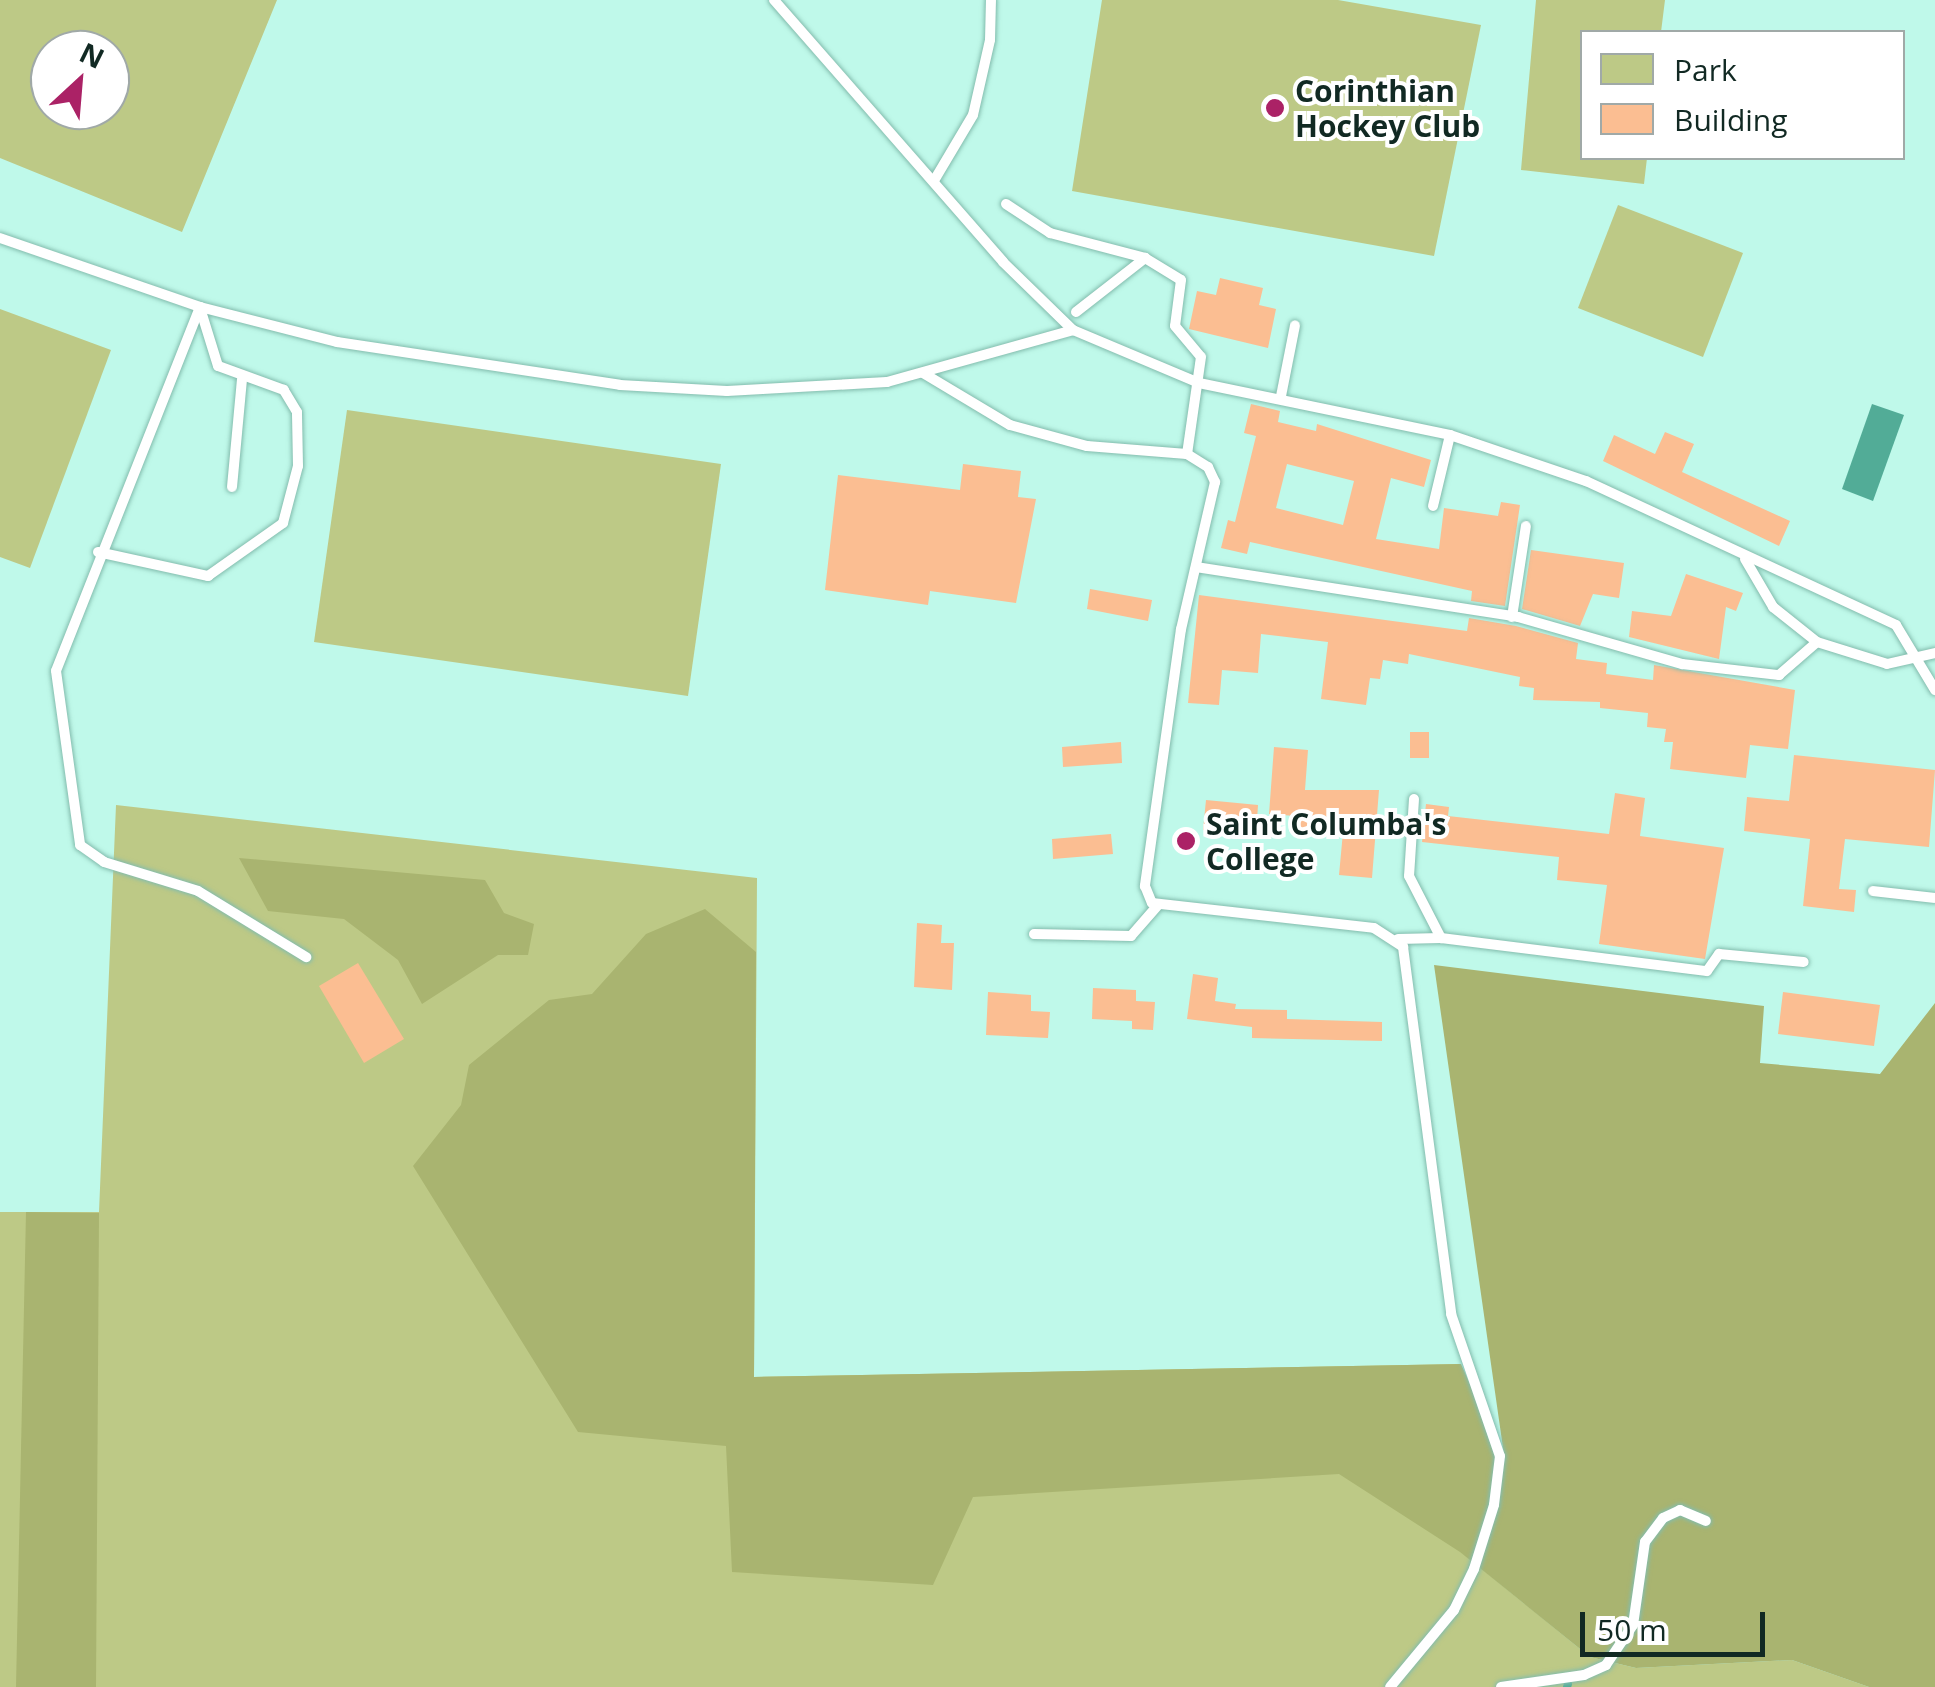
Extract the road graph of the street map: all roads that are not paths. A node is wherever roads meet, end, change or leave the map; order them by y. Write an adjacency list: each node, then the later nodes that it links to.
1 (774, 0): 3 (lane)
2 (990, 0): 3 (lane)
3 (935, 180): 10 (lane)
4 (1006, 204): 6 (lane)
5 (0, 238): 7 (lane)
6 (1144, 258): 8 (lane); 13 (lane)
7 (200, 308): 11 (lane); 12 (lane); 20 (lane)
8 (1076, 312)
9 (1295, 325): 14 (lane)
10 (1073, 330): 11 (lane); 13 (lane)
11 (923, 373): 16 (lane)
12 (242, 379): 17 (lane); 20 (lane)
13 (1199, 383): 14 (lane); 16 (lane)
14 (1281, 396): 15 (lane)
15 (1450, 434): 18 (lane); 21 (lane)
16 (1186, 454): 22 (lane)
17 (232, 487)
18 (1433, 506)
19 (1526, 526): 23 (lane)
20 (98, 552): 35 (lane)
21 (1744, 558): 24 (lane); 26 (lane)
22 (1196, 567): 23 (lane); 31 (lane)
23 (1512, 616): 24 (lane)
24 (1817, 642): 26 (lane)
25 (1935, 653): 26 (lane)
26 (1916, 658): 27 (lane)
27 (1935, 690)
28 (1414, 799): 33 (lane)
29 (1874, 890): 30 (lane)
30 (1935, 898)
31 (1158, 906): 32 (lane); 34 (lane)
32 (1034, 934)
33 (1441, 938): 34 (lane); 36 (lane)
34 (1398, 939): 38 (lane)
35 (306, 958)
36 (1804, 962)
37 (1706, 1521): 39 (lane)
38 (1390, 1687)
39 (1502, 1687)

